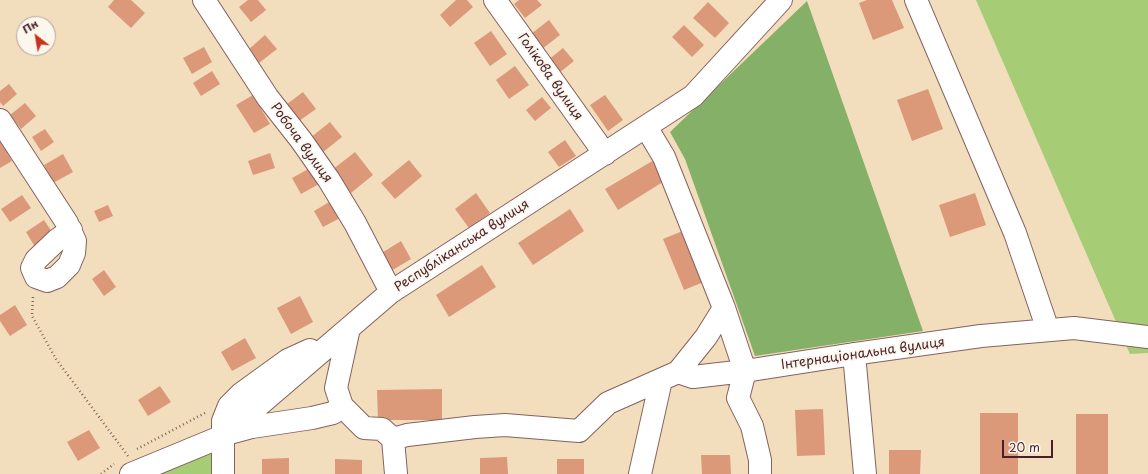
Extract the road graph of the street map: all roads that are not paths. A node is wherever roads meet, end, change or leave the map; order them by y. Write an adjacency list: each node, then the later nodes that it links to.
1 (204, 0): 9 (street, Робоча вулиця)
2 (495, 0): 7 (street, Голікова вулиця)
3 (781, 0): 6 (street, Республіканська вулиця)
4 (916, 0): 12 (street)
5 (0, 120): 8 (street)
6 (646, 127): 7 (street, Республіканська вулиця); 10 (street)
7 (605, 154): 9 (street, Республіканська вулиця)
8 (42, 280)
9 (391, 292): 11 (street, Республіканська вулиця)
10 (724, 308): 15 (street); 16 (street)
11 (349, 328): 17 (street); 18 (street, Республіканська вулиця)
12 (1048, 330): 13 (street, Інтернаціональна вулиця); 14 (street, Інтернаціональна вулиця)
13 (1148, 338)
14 (854, 354): 15 (street, Інтернаціональна вулиця); 25 (street)
15 (745, 371): 16 (street, Інтернаціональна вулиця); 24 (street)
16 (669, 376): 19 (street); 23 (street)
17 (342, 406): 18 (street); 19 (street)
18 (223, 436): 20 (street, Республіканська вулиця); 21 (street)
19 (393, 439): 22 (street)
20 (127, 464)
21 (223, 474)
22 (396, 474)
23 (640, 474)
24 (760, 474)
25 (865, 474)

